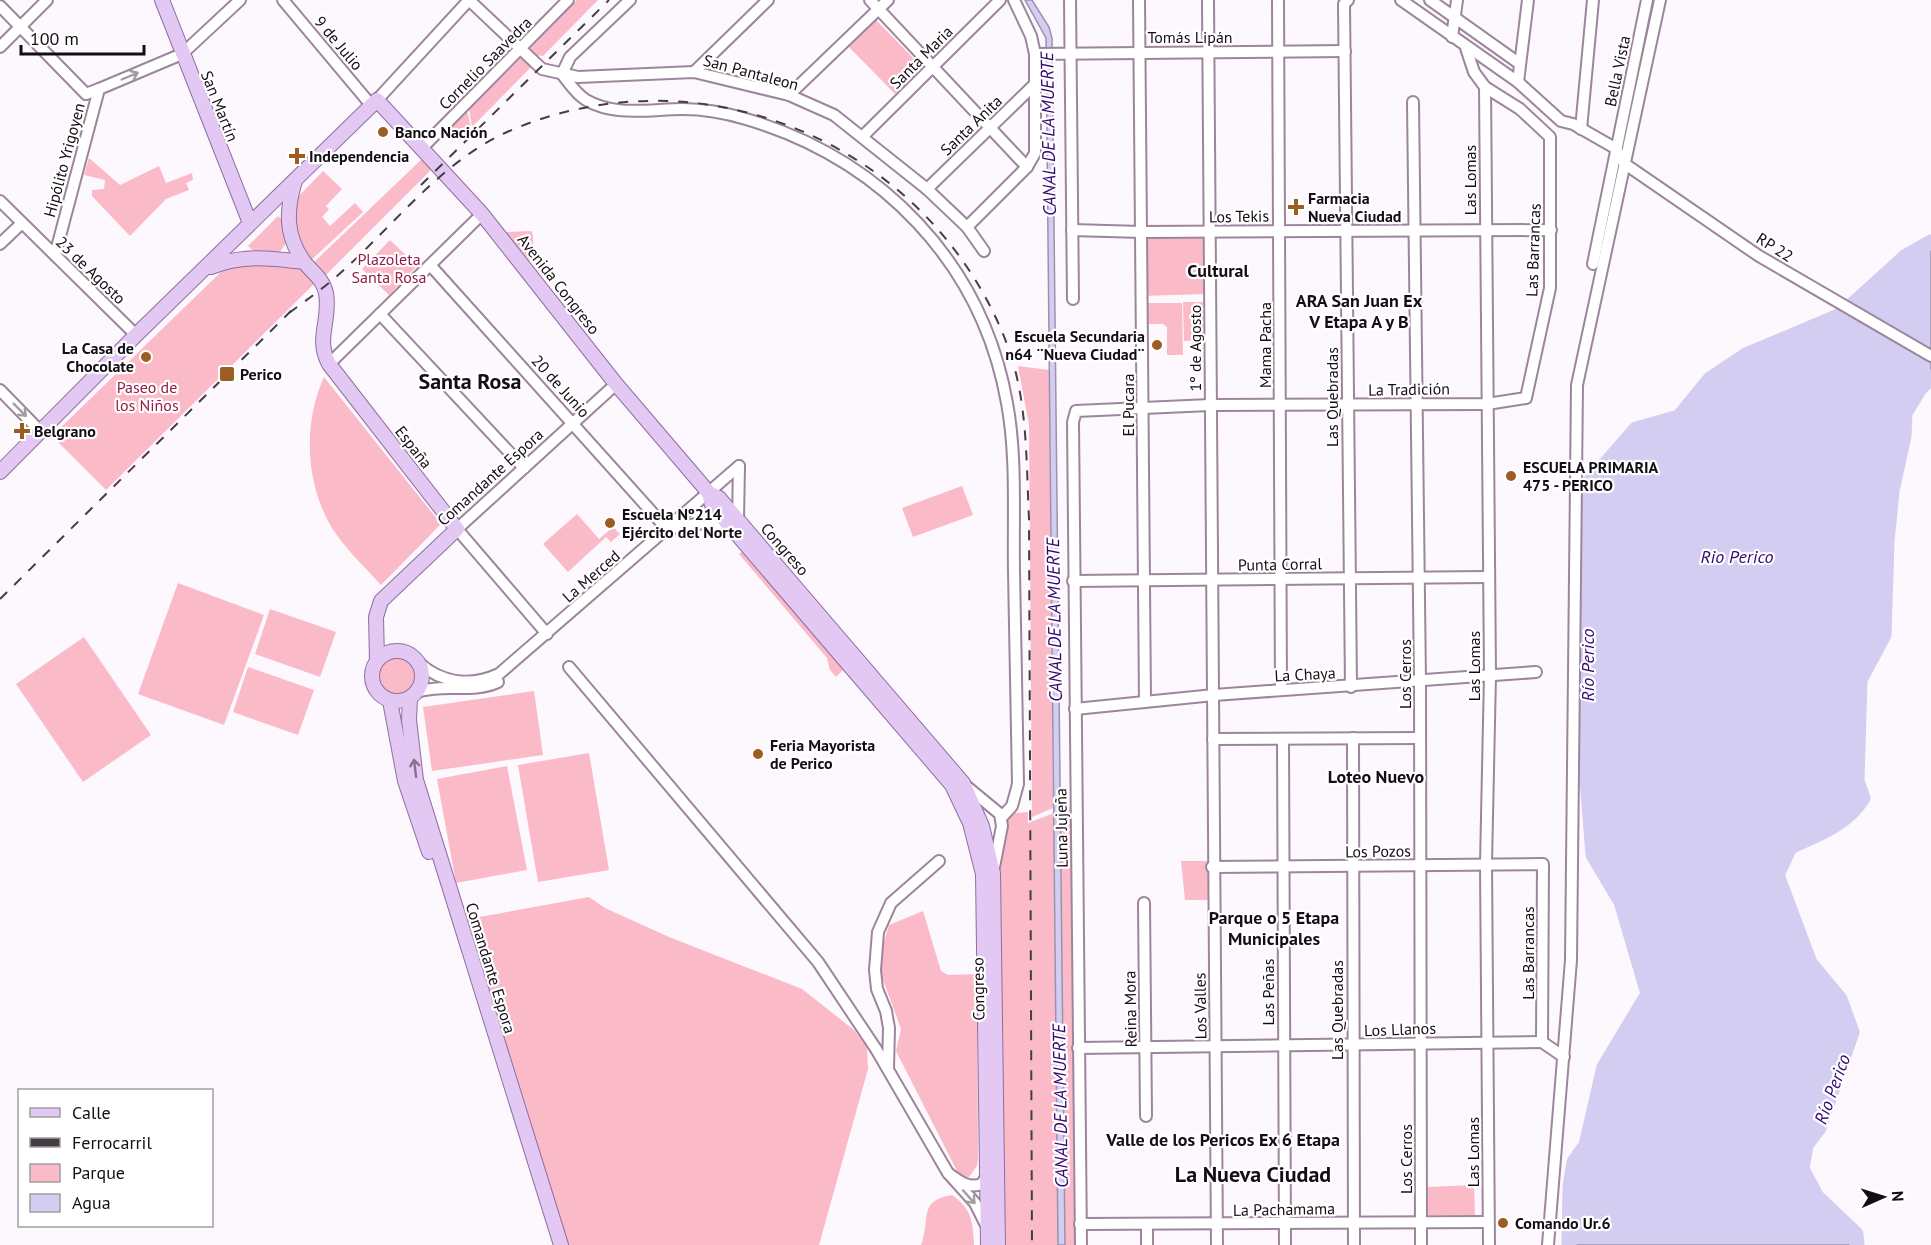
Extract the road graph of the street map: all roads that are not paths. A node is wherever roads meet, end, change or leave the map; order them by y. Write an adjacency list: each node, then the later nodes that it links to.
1 (47, 0): 28 (street)
2 (162, 0): 38 (main road, San Martín)
3 (240, 0): 38 (street)
4 (283, 0): 50 (street, 9 de Julio)
5 (469, 0): 32 (street); 50 (street)
6 (568, 0): 32 (street, Cornelio Saavedra)
7 (630, 0): 43 (street)
8 (768, 0): 42 (street)
9 (870, 0): 26 (street)
10 (888, 0): 26 (street)
11 (1000, 0): 41 (street, Santa Maria)
12 (1014, 0): 39 (street)
13 (1070, 0): 37 (street)
14 (1139, 0): 35 (street, El Pucara)
15 (1208, 0): 33 (street, 1º de Agosto)
16 (1278, 0): 36 (street, Mama Pacha)
17 (1348, 0): 34 (street, Las Quebradas)
18 (1401, 0): 29 (street)
19 (1430, 0): 27 (street)
20 (1457, 0): 27 (street)
21 (1528, 0): 40 (street)
22 (1593, 0): 52 (street)
23 (1647, 0): 55 (street, Bella Vista)
24 (1660, 0): 56 (street)
25 (0, 6): 28 (street)
26 (879, 9): 41 (street); 47 (street)
27 (1455, 18): 29 (street); 40 (street)
28 (20, 27): 30 (street); 48 (street)
29 (1452, 37): 44 (street)
30 (0, 47)
31 (1466, 48): 46 (street)
32 (520, 50): 43 (street, San Pantaleon); 54 (street, Cornelio Saavedra)
33 (1208, 51): 35 (street, Tomás Lipán); 36 (street, Tomás Lipán); 73 (street, 1º de Agosto)
34 (1345, 51): 36 (street, Tomás Lipán); 70 (street, Las Quebradas)
35 (1140, 52): 37 (street, Tomás Lipán); 74 (street, El Pucara)
36 (1278, 52): 69 (street, Mama Pacha)
37 (1065, 53): 39 (street, Tomás Lipán); 68 (street)
38 (182, 54): 48 (street, Hipólito Yrigoyen, one-way to 38); 64 (main road, San Martín)
39 (1039, 54): 45 (street)
40 (1520, 64): 44 (street)
41 (934, 66): 51 (street); 53 (street, Santa Maria)
42 (694, 72): 43 (street, San Pantaleon); 47 (street, San Pantaleon)
43 (562, 74): 134 (street)
44 (1518, 82): 52 (street)
45 (1036, 83): 51 (street, Santa Anita); 57 (street)
46 (1485, 87): 71 (street, Las Lomas); 72 (street, Las Barrancas)
47 (789, 95): 53 (street, San Pantaleon)
48 (90, 98): 77 (street, Hipólito Yrigoyen)
49 (1413, 102): 67 (street, Los Cerros)
50 (374, 103): 54 (main road, Avenida Congreso); 58 (main road)
51 (990, 128): 57 (street); 59 (street, Santa Anita)
52 (1581, 129): 55 (street)
53 (863, 136): 59 (street, San Pantaleon)
54 (423, 147): 62 (main road, Avenida Congreso)
55 (1615, 148): 56 (street, RP 22); 80 (street, Bella Vista)
56 (1625, 164): 86 (street, RP 22); 152 (street)
57 (1027, 167): 65 (street)
58 (296, 179): 61 (main road); 66 (main road)
59 (927, 189): 65 (street, San Pantaleon)
60 (0, 201): 63 (street, 23 de Agosto)
61 (261, 213): 64 (main road); 66 (main road)
62 (482, 214): 81 (street); 88 (main road, Avenida Congreso)
63 (21, 224): 75 (street); 77 (street, 23 de Agosto)
64 (248, 226): 78 (main road); 82 (main road)
65 (967, 227): 76 (street, San Pantaleon)
66 (289, 229): 78 (main road); 79 (main road)
67 (1415, 229): 70 (street, Los Tekis); 71 (street, Los Tekis); 91 (street, Los Cerros)
68 (1072, 230): 74 (street, Los Tekis); 83 (street)
69 (1279, 230): 70 (street, Los Tekis); 73 (street, Los Tekis); 94 (street, Mama Pacha)
70 (1348, 230): 95 (street, Las Quebradas)
71 (1485, 230): 72 (street, Los Tekis); 92 (street, Las Lomas)
72 (1551, 230): 90 (street, Las Barrancas)
73 (1210, 231): 74 (street, Los Tekis); 93 (street, 1º de Agosto)
74 (1142, 232): 96 (street, El Pucara)
75 (0, 244)
76 (984, 251)
77 (55, 255): 85 (street, 23 de Agosto)
78 (264, 257): 79 (main road); 82 (main road)
79 (304, 262): 87 (main road, España)
80 (1593, 264)
81 (431, 266): 84 (street); 98 (street, 20 de Junio)
82 (203, 270): 85 (main road)
83 (1073, 299)
84 (380, 314): 87 (street); 100 (street)
85 (136, 335): 99 (main road)
86 (1931, 356)
87 (329, 364): 104 (main road, España)
88 (616, 384): 98 (street, Comandante Espora); 102 (main road, Avenida Congreso)
89 (0, 390): 99 (street, one-way to 99)
90 (1526, 398): 92 (street, La Tradición)
91 (1417, 403): 92 (street, La Tradición); 95 (street, La Tradición); 106 (street, Los Cerros)
92 (1487, 404): 107 (street, Las Lomas)
93 (1210, 405): 94 (street, La Tradición); 96 (street, La Tradición); 111 (street, 1º de Agosto)
94 (1280, 405): 95 (street, La Tradición); 108 (street, Mama Pacha)
95 (1346, 405): 109 (street, Las Quebradas)
96 (1143, 407): 97 (street, La Tradición); 110 (street, El Pucara)
97 (1076, 411): 112 (street, Luna Jujeña)
98 (574, 422): 100 (street, Comandante Espora); 105 (street, 20 de Junio)
99 (40, 431): 101 (main road)
100 (524, 468): 104 (street, Comandante Espora)
101 (0, 472)
102 (709, 493): 103 (main road, Congreso); 103 (street, La Merced); 105 (street, La Merced)
103 (734, 523): 105 (street); 133 (main road, Congreso); 156 (main road, Congreso)
104 (457, 529): 113 (main road, Comandante Espora); 114 (street, España)
105 (667, 529): 114 (street, La Merced)
106 (1419, 577): 107 (street, Punta Corral); 109 (street, Punta Corral); 121 (street, Los Cerros)
107 (1488, 577): 120 (street, Las Lomas)
108 (1280, 578): 109 (street, Punta Corral); 111 (street, Punta Corral); 123 (street, Mama Pacha)
109 (1350, 578): 122 (street, Las Quebradas)
110 (1143, 580): 111 (street, Punta Corral); 112 (street, Punta Corral); 127 (street, El Pucara)
111 (1212, 580): 125 (street, 1º de Agosto)
112 (1073, 581): 128 (street, Luna Jujeña)
113 (376, 627): 115 (main road); 116 (main road, Comandante Espora)
114 (547, 634): 117 (street); 124 (street)
115 (399, 650): 116 (main road); 117 (main road)
116 (377, 660): 126 (main road)
117 (419, 663): 124 (main road)
118 (569, 667): 153 (street)
119 (1536, 672): 120 (street, La Chaya)
120 (1490, 675): 121 (street, La Chaya); 136 (street, Las Lomas)
121 (1420, 682): 122 (street, La Chaya); 130 (street, Los Cerros)
122 (1351, 687): 123 (street, La Chaya)
123 (1281, 690): 125 (street, La Chaya)
124 (413, 695): 126 (main road); 166 (main road, Comandante Espora, one-way to 124)
125 (1214, 696): 127 (street, La Chaya); 131 (street, Los Valles)
126 (390, 701): 165 (main road, Comandante Espora)
127 (1145, 702): 128 (street, La Chaya)
128 (1075, 709): 151 (street, Luna Jujeña)
129 (1353, 738): 130 (street); 132 (street); 139 (street, Las Quebradas)
130 (1420, 738): 138 (street, Los Cerros)
131 (1213, 739): 132 (street); 140 (street, Los Valles)
132 (1283, 739): 141 (street, Las Peñas)
133 (963, 783): 134 (street); 142 (main road, Congreso)
134 (1001, 818): 142 (street)
135 (939, 861): 153 (street)
136 (1486, 864): 137 (street, Los Pozos); 138 (street, Los Pozos); 144 (street, Las Lomas)
137 (1543, 864): 145 (street, Las Barrancas)
138 (1419, 865): 139 (street, Los Pozos); 146 (street, Los Cerros)
139 (1352, 866): 141 (street, Los Pozos); 147 (street, Las Quebradas)
140 (1212, 867): 141 (street, Los Pozos); 150 (street, Los Valles)
141 (1284, 867): 148 (street, Las Peñas)
142 (993, 873): 168 (main road, Congreso)
143 (1144, 903): 149 (street, Reina Mora)
144 (1488, 1042): 145 (street, Los Llanos); 146 (street, Los Llanos); 159 (street, Las Lomas)
145 (1542, 1042): 152 (street)
146 (1421, 1043): 147 (street, Los Llanos); 157 (street, Los Cerros)
147 (1352, 1045): 148 (street, Los Llanos); 158 (street, Las Quebradas)
148 (1283, 1046): 150 (street, Los Llanos); 163 (street, Las Peñas)
149 (1145, 1047): 150 (street, Los Llanos); 151 (street, Los Llanos); 154 (street, Reina Mora)
150 (1215, 1047): 162 (street, Los Valles)
151 (1078, 1048): 160 (street, Luna Jujeña)
152 (1564, 1057): 176 (street)
153 (888, 1068): 155 (street)
154 (1146, 1116)
155 (948, 1173): 156 (street); 164 (street, one-way to 164)
156 (987, 1175): 164 (main road, Congreso)
157 (1421, 1221): 158 (street, La Pachamama); 159 (street, La Pachamama); 174 (street, Los Cerros)
158 (1354, 1222): 163 (street, La Pachamama); 173 (street, Las Quebradas)
159 (1488, 1222): 175 (street, Las Lomas)
160 (1080, 1224): 161 (street, La Pachamama); 169 (street, Luna Jujeña)
161 (1147, 1224): 162 (street, La Pachamama); 170 (street)
162 (1217, 1224): 163 (street, La Pachamama); 171 (street, Los Valles)
163 (1285, 1224): 172 (street, Las Peñas)
164 (987, 1230): 167 (main road, Congreso)
165 (552, 1245)
166 (561, 1245)
167 (988, 1245)
168 (998, 1245)
169 (1080, 1245)
170 (1147, 1245)
171 (1217, 1245)
172 (1285, 1245)
173 (1354, 1245)
174 (1421, 1245)
175 (1489, 1245)
176 (1548, 1245)

